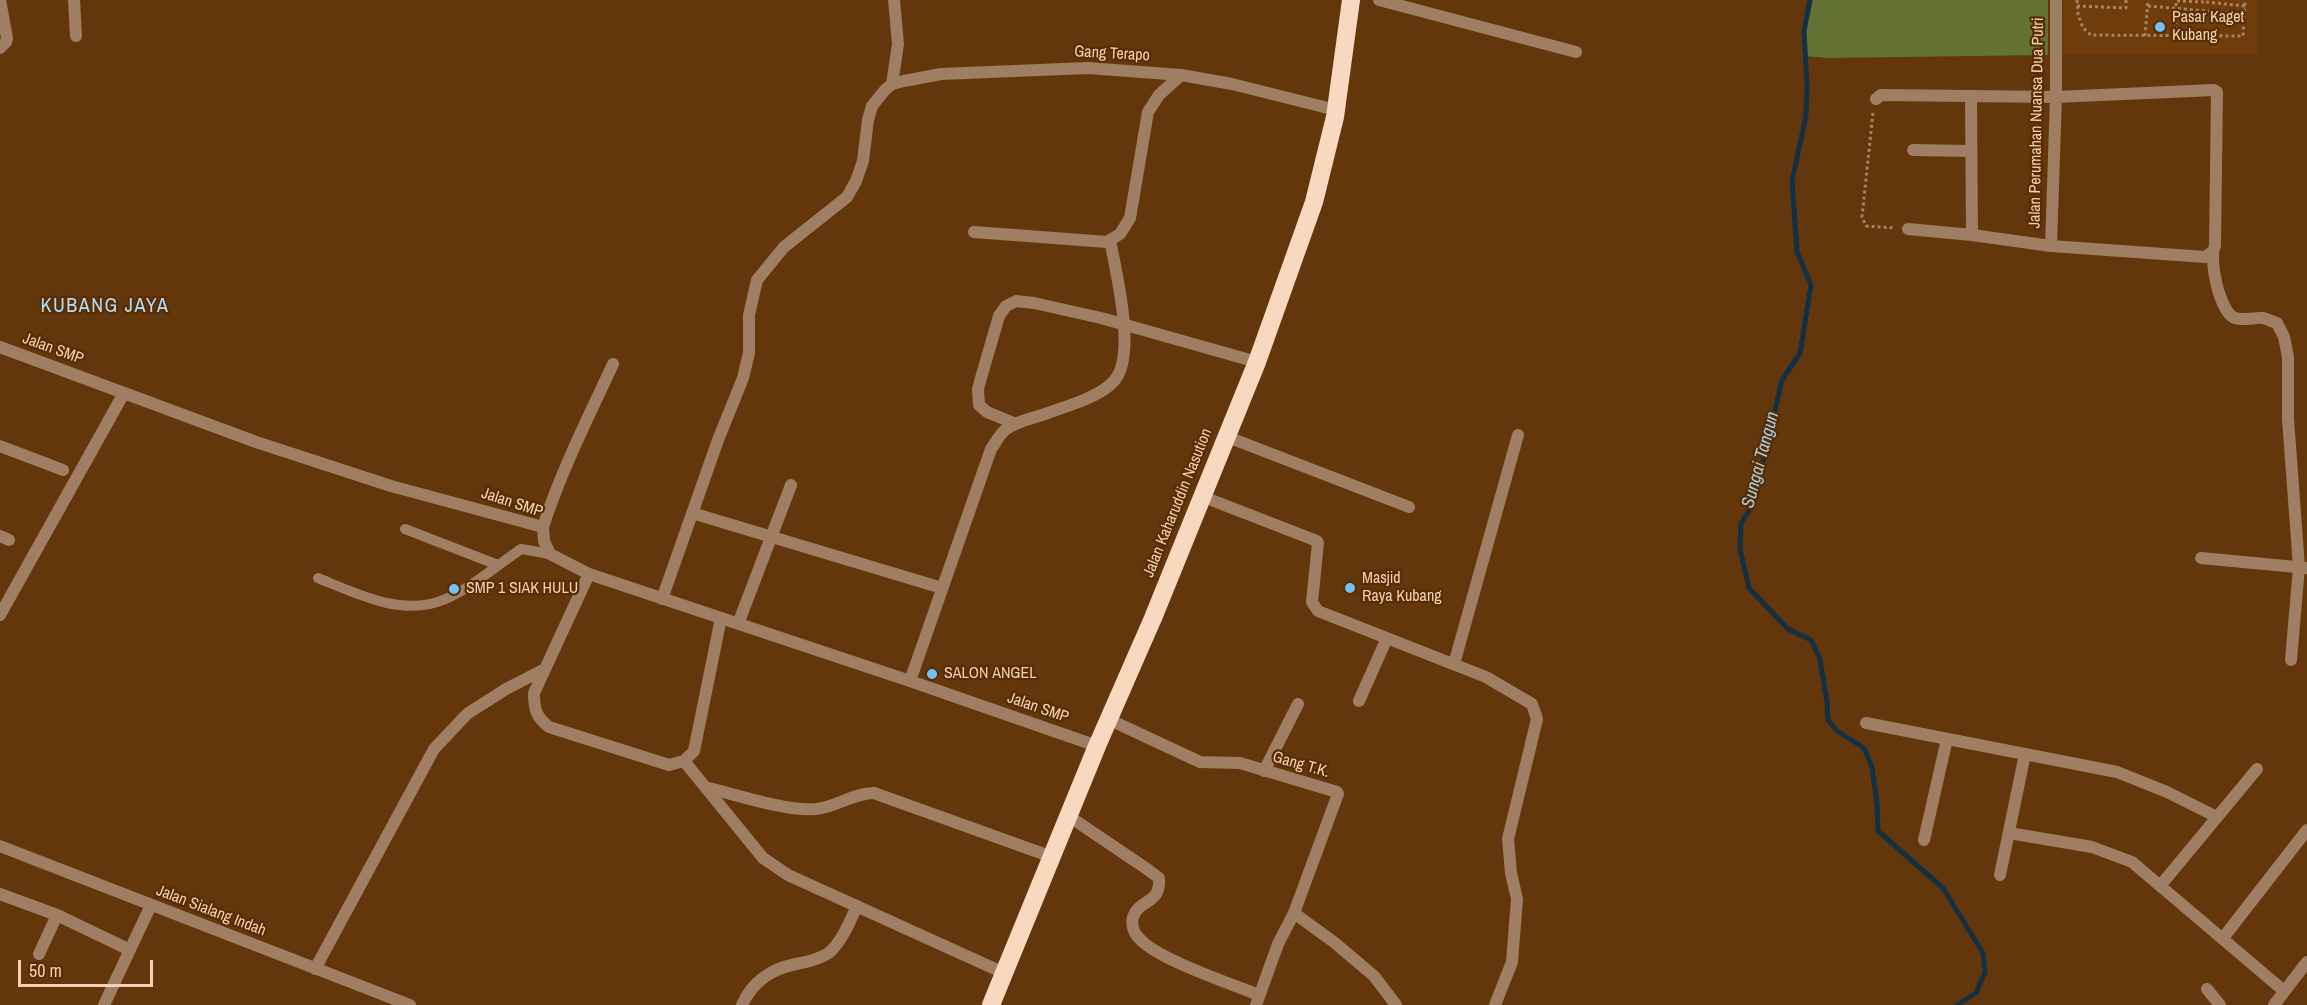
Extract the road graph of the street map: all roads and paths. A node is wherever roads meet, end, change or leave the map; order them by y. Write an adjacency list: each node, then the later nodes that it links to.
1 (0, 0): 21 (street)
2 (74, 0): 18 (street)
3 (894, 0): 24 (street)
4 (1351, 0): 28 (highway, Jalan Kaharuddin Nasution)
5 (1379, 0): 22 (street)
6 (2056, 0): 26 (street, Jalan Perumahan Nuansa Dua Putri)
7 (2077, 0): 13 (path)
8 (2127, 0): 13 (path)
9 (2148, 0): 14 (path)
10 (2245, 0): 15 (path)
11 (2176, 1): 12 (path); 16 (path)
12 (2206, 1): 15 (path)
13 (2078, 6): 19 (path)
14 (2148, 6): 16 (path); 19 (path)
15 (2245, 6): 17 (path)
16 (2176, 9): 17 (path); 20 (path)
17 (2244, 14): 20 (path)
18 (76, 36)
19 (2145, 36): 20 (path)
20 (2175, 36)
21 (0, 48)
22 (1576, 52)
23 (1181, 75): 24 (street, Gang Terapo); 28 (street, Gang Terapo); 34 (street)
24 (888, 87): 50 (street)
25 (1971, 96): 26 (street); 27 (street); 30 (street)
26 (2056, 98): 35 (street, Jalan Perumahan Nuansa Dua Putri); 36 (street)
27 (1876, 99): 31 (path)
28 (1336, 110): 39 (highway, Jalan Kaharuddin Nasution)
29 (1913, 150): 30 (street)
30 (1971, 151): 33 (street)
31 (1908, 229): 33 (street)
32 (974, 232): 34 (street)
33 (1972, 235): 35 (street)
34 (1110, 240): 37 (street)
35 (2051, 246): 36 (street)
36 (2211, 253): 57 (street)
37 (1125, 326): 39 (street); 42 (street); 42 (street)
38 (0, 347): 41 (street, Jalan SMP)
39 (1257, 362): 44 (highway, Jalan Kaharuddin Nasution)
40 (613, 364): 51 (street)
41 (124, 393): 51 (street, Jalan SMP); 62 (street)
42 (1016, 424): 60 (street)
43 (1518, 435): 67 (street)
44 (1225, 436): 48 (highway, Jalan Kaharuddin Nasution); 49 (street)
45 (0, 446): 46 (street)
46 (63, 470)
47 (791, 484): 53 (street)
48 (1201, 496): 65 (street); 72 (highway, Jalan Kaharuddin Nasution)
49 (1409, 507)
50 (692, 513): 53 (street); 61 (street)
51 (543, 527): 54 (street, Jalan SMP)
52 (405, 529): 56 (lane)
53 (771, 537): 60 (street); 64 (street)
54 (550, 554): 56 (lane); 58 (street, Jalan SMP)
55 (2201, 558): 57 (street)
56 (498, 565): 59 (lane)
57 (2303, 568): 66 (street)
58 (590, 574): 61 (street, Jalan SMP); 68 (street)
59 (318, 578)
60 (942, 588): 69 (street)
61 (662, 598): 63 (street, Jalan SMP)
62 (0, 615)
63 (721, 618): 64 (street, Jalan SMP); 77 (street)
64 (738, 624): 69 (street, Jalan SMP)
65 (1387, 638): 67 (street); 70 (street)
66 (2291, 660)
67 (1454, 664): 109 (street)
68 (545, 669): 77 (street); 99 (street)
69 (909, 681): 75 (street, Jalan SMP)
70 (1359, 701)
71 (1298, 704): 79 (street)
72 (1110, 720): 75 (highway, Jalan Kaharuddin Nasution); 79 (street, Gang T.K.)
73 (1866, 723): 74 (street)
74 (1947, 739): 76 (street); 85 (street)
75 (1097, 746): 81 (highway, Jalan Kaharuddin Nasution)
76 (2025, 754): 82 (street); 84 (street)
77 (684, 761): 80 (street)
78 (2257, 768): 82 (street)
79 (1264, 771): 93 (street, Gang T.K.)
80 (705, 787): 87 (street); 92 (street)
81 (1070, 817): 87 (highway, Jalan Kaharuddin Nasution); 103 (street)
82 (2217, 817): 89 (street)
83 (2307, 830): 95 (street)
84 (2009, 833): 88 (street); 89 (street)
85 (1924, 840)
86 (0, 846): 91 (street, Jalan Sialang Indah)
87 (1053, 857): 100 (highway, Jalan Kaharuddin Nasution)
88 (2000, 875)
89 (2160, 886): 95 (street)
90 (0, 894): 94 (street)
91 (151, 905): 96 (street); 99 (street, Jalan Sialang Indah)
92 (857, 906): 100 (street); 106 (street)
93 (1294, 913): 103 (street, Gang T.K.); 108 (street)
94 (57, 915): 96 (street); 97 (street)
95 (2223, 938): 102 (street)
96 (130, 950): 104 (street)
97 (39, 954)
98 (2307, 962): 102 (street)
99 (315, 969): 105 (street, Jalan Sialang Indah)
100 (1004, 973): 107 (highway, Jalan Kaharuddin Nasution)
101 (2207, 989): 110 (street)
102 (2284, 991): 111 (street)
103 (1258, 1000)
104 (104, 1005)
105 (410, 1005)
106 (742, 1005)
107 (991, 1005)
108 (1395, 1005)
109 (1495, 1005)
110 (2220, 1005)
111 (2274, 1005)

